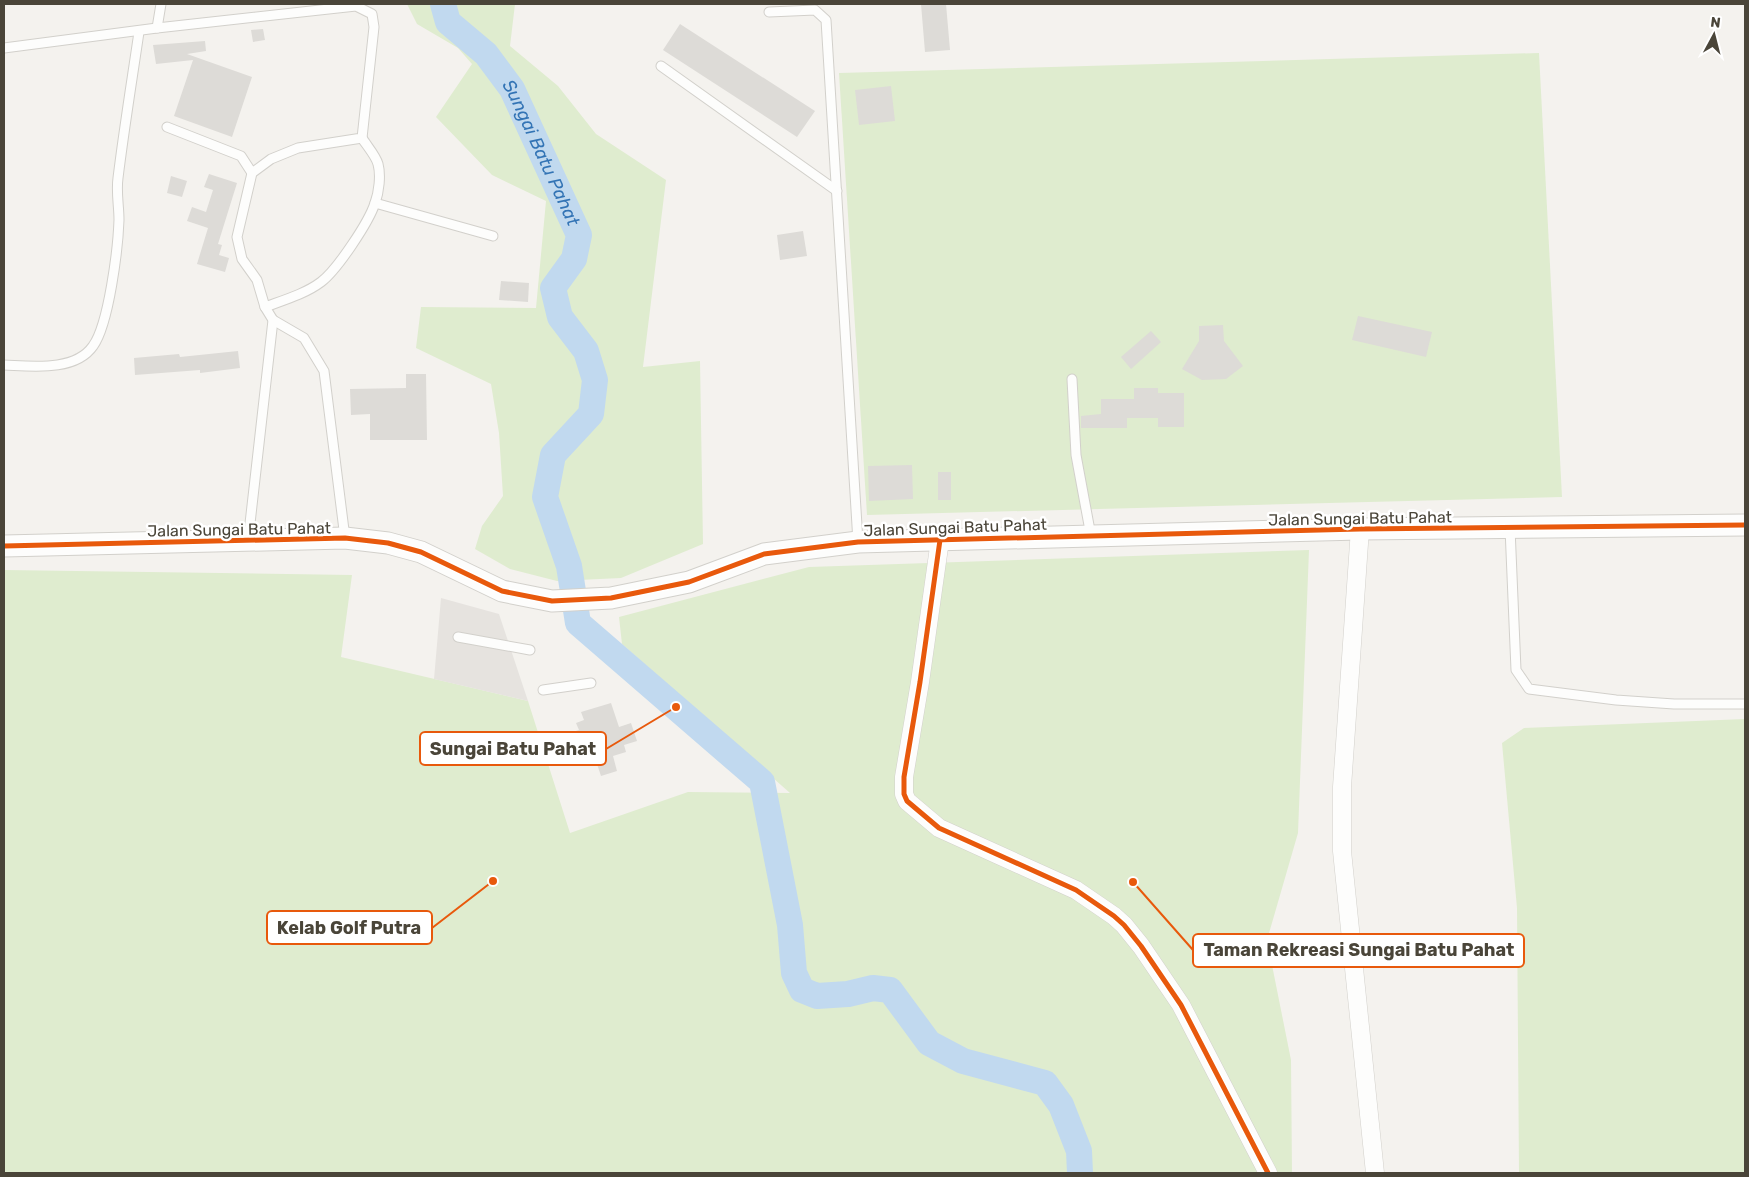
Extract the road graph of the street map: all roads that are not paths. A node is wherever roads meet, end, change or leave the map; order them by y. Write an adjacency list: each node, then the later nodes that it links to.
1 (161, 4): 3 (lane)
2 (769, 12): 10 (lane)
3 (157, 28): 4 (lane); 8 (lane)
4 (139, 32): 5 (lane); 15 (lane)
5 (4, 48)
6 (661, 66): 10 (lane)
7 (167, 128): 9 (lane)
8 (362, 138): 9 (lane); 11 (lane)
9 (252, 173): 13 (lane)
10 (837, 191): 24 (lane)
11 (375, 203): 12 (lane); 13 (lane)
12 (493, 236)
13 (265, 307): 14 (lane)
14 (273, 320): 21 (lane); 23 (lane)
15 (4, 365)
16 (1072, 379): 20 (lane)
17 (1745, 525): 18 (street, Jalan Sungai Batu Pahat)
18 (1510, 528): 19 (street, Jalan Sungai Batu Pahat); 30 (lane)
19 (1360, 530): 20 (street, Jalan Sungai Batu Pahat); 32 (street)
20 (1091, 536): 22 (street, Jalan Sungai Batu Pahat)
21 (345, 538): 23 (street, Jalan Sungai Batu Pahat); 24 (street, Jalan Sungai Batu Pahat)
22 (940, 540): 24 (street, Jalan Sungai Batu Pahat); 31 (street)
23 (248, 542): 25 (street, Jalan Sungai Batu Pahat)
24 (858, 542)
25 (4, 546)
26 (458, 637): 27 (lane)
27 (530, 650)
28 (592, 683): 29 (lane)
29 (543, 690)
30 (1745, 704)
31 (1268, 1173)
32 (1376, 1173)

